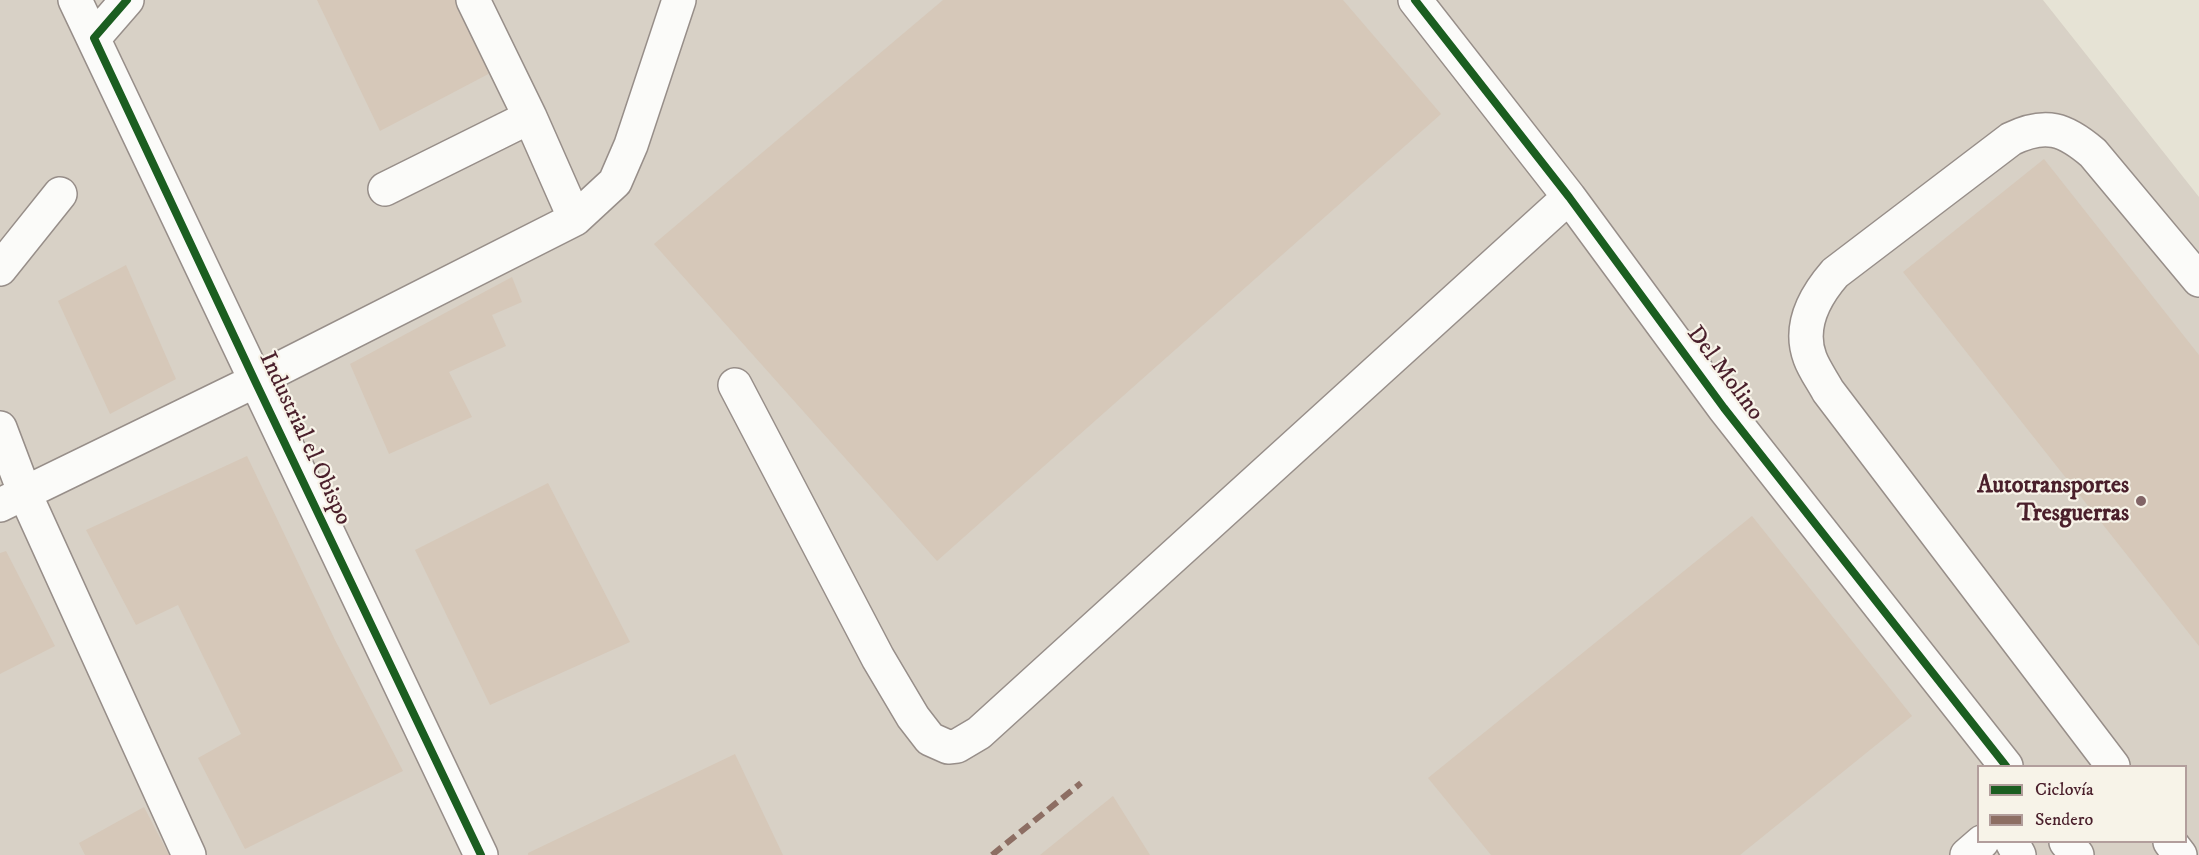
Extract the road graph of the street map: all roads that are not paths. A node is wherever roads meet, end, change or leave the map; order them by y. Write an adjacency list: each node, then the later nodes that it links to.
1 (75, 0): 6 (street, Industrial el Obispo)
2 (127, 0): 6 (street)
3 (473, 0): 7 (street)
4 (679, 0): 11 (street)
5 (1415, 0): 10 (street, Del Molino)
6 (94, 38): 14 (street, Industrial el Obispo)
7 (530, 117): 8 (street); 11 (street)
8 (385, 189)
9 (60, 194): 12 (street)
10 (1569, 197): 15 (street); 18 (street, Del Molino)
11 (575, 219): 14 (street)
12 (0, 269)
13 (2199, 280): 19 (street)
14 (255, 381): 17 (street); 24 (street, Industrial el Obispo)
15 (735, 385)
16 (0, 428): 17 (street)
17 (12, 500): 23 (street)
18 (2004, 765)
19 (2112, 765)
20 (1981, 843): 25 (street)
21 (2067, 843): 26 (street)
22 (2171, 843): 27 (street)
23 (189, 855)
24 (482, 855)
25 (1967, 855)
26 (2077, 855)
27 (2180, 855)

